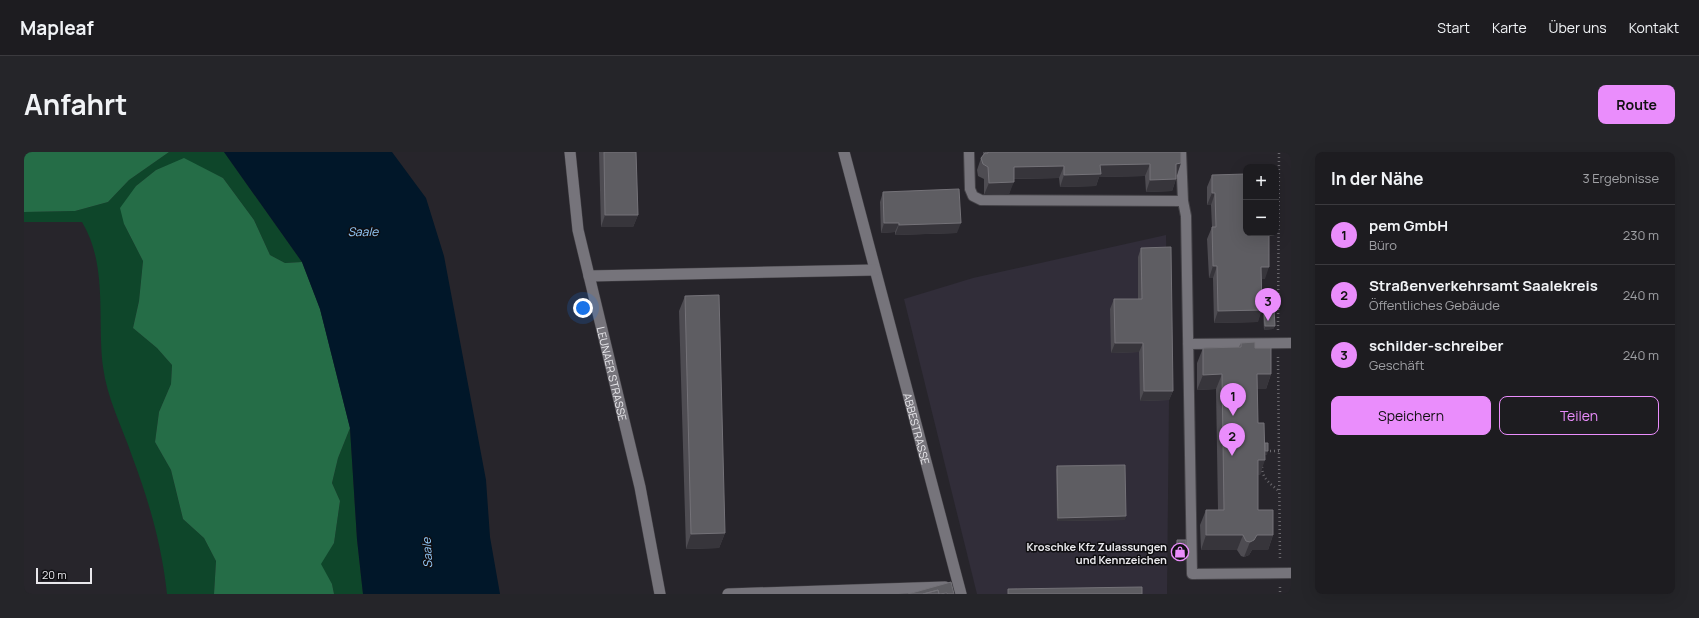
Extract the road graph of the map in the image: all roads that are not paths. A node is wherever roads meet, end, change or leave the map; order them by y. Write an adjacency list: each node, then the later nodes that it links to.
1 (570, 152): 7 (street, LEUNAER STRASSE)
2 (844, 152): 6 (street, ABBESTRASSE)
3 (969, 152): 5 (lane)
4 (1182, 152): 5 (lane)
5 (1183, 200): 8 (lane)
6 (875, 270): 7 (street); 11 (street, ABBESTRASSE)
7 (589, 276): 12 (street, LEUNAER STRASSE)
8 (1188, 344): 9 (lane); 10 (lane)
9 (1291, 344)
10 (1291, 573)
11 (960, 590): 13 (street, ABBESTRASSE)
12 (660, 594)
13 (728, 594)

